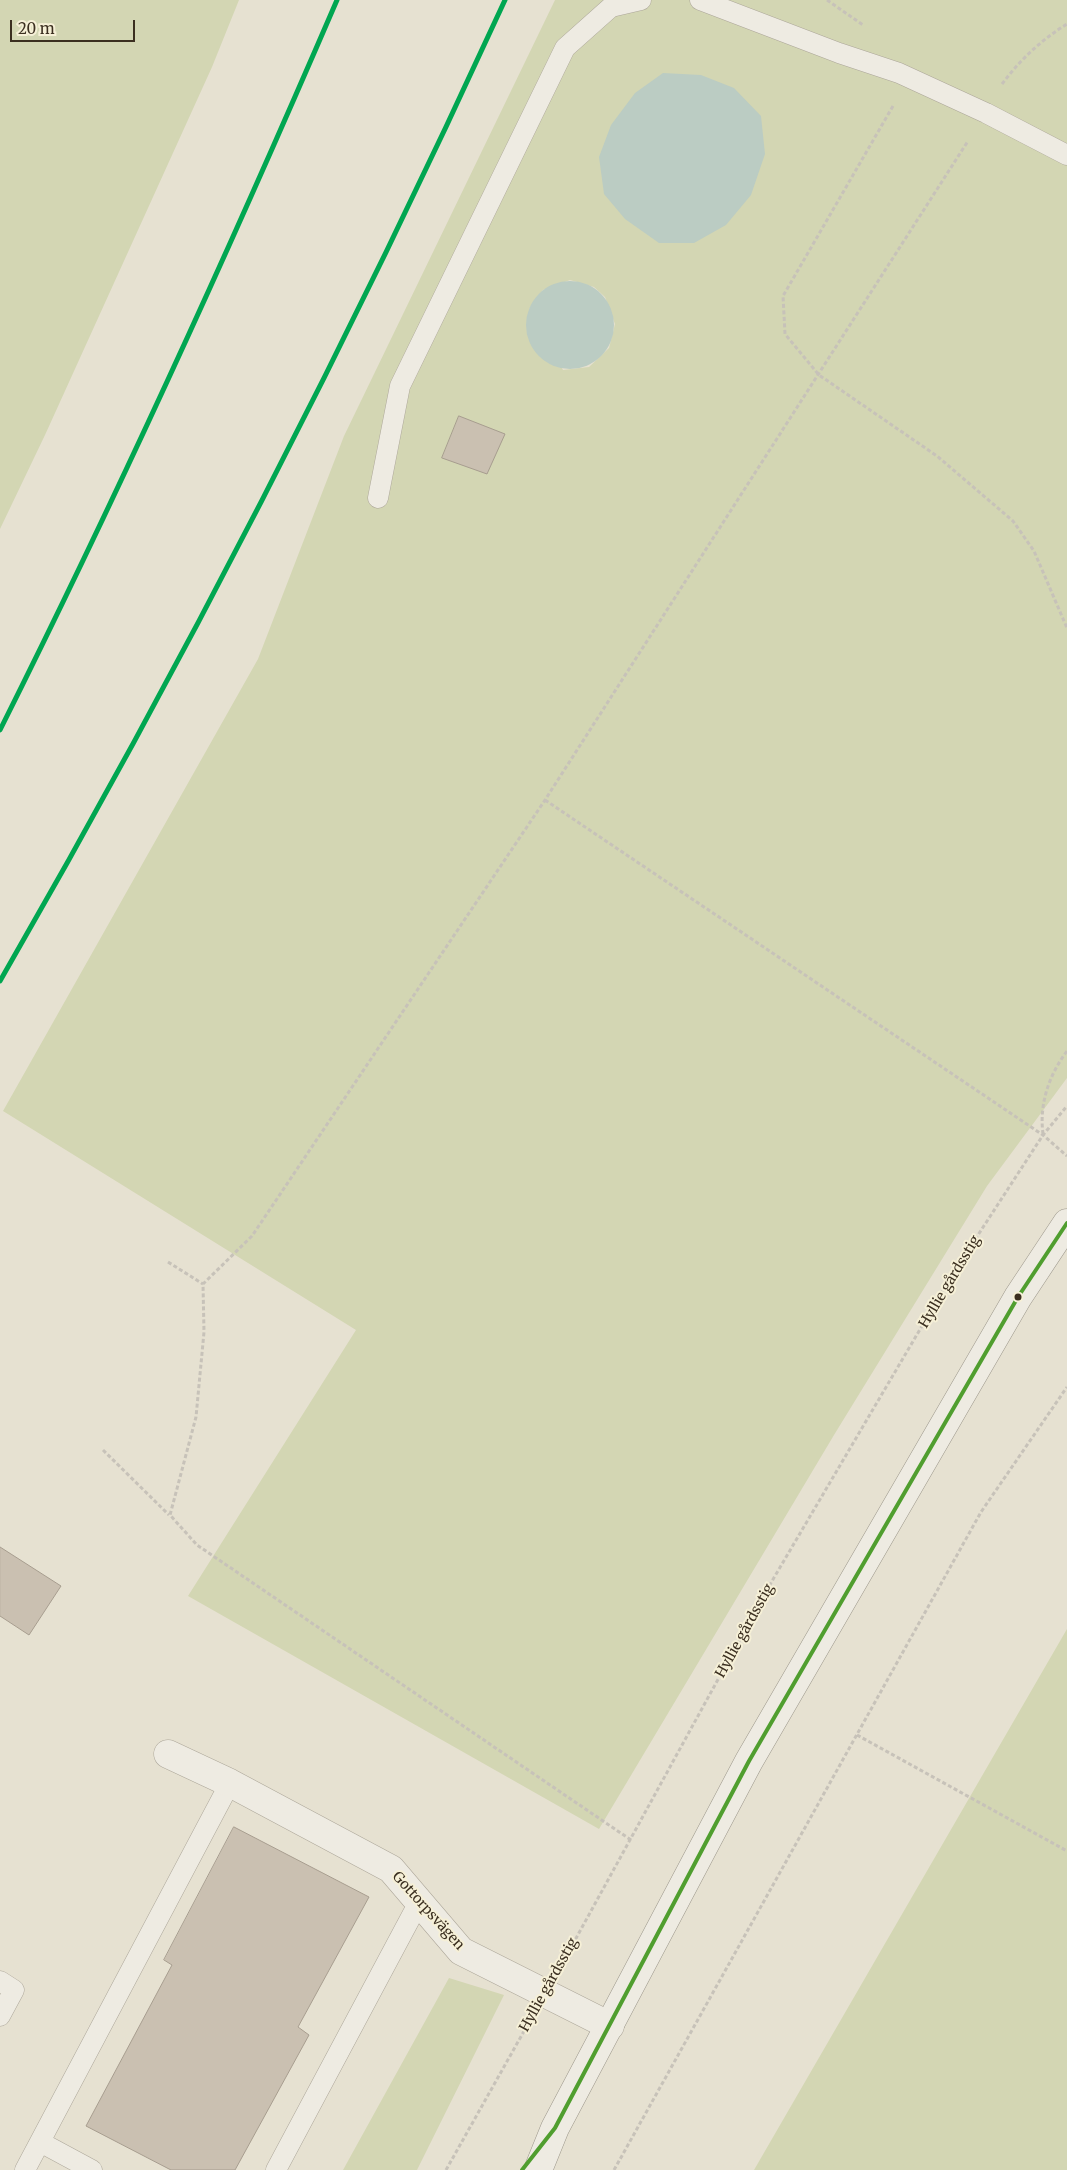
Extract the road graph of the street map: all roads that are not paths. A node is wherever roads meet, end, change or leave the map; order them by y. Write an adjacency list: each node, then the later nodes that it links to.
1 (641, 0): 4 (lane)
2 (700, 0): 3 (lane)
3 (1067, 156)
4 (378, 498)
5 (1067, 1223): 11 (street)
6 (168, 1754): 7 (street, Gottorpsvägen)
7 (230, 1783): 8 (street, Gottorpsvägen); 13 (lane)
8 (419, 1902): 11 (street, Gottorpsvägen); 16 (lane)
9 (0, 1981): 10 (lane)
10 (0, 2016)
11 (610, 2026): 12 (street)
12 (555, 2128): 17 (street); 18 (street)
13 (40, 2142): 14 (lane); 15 (lane)
14 (25, 2170)
15 (92, 2170)
16 (276, 2170)
17 (522, 2170)
18 (538, 2170)

